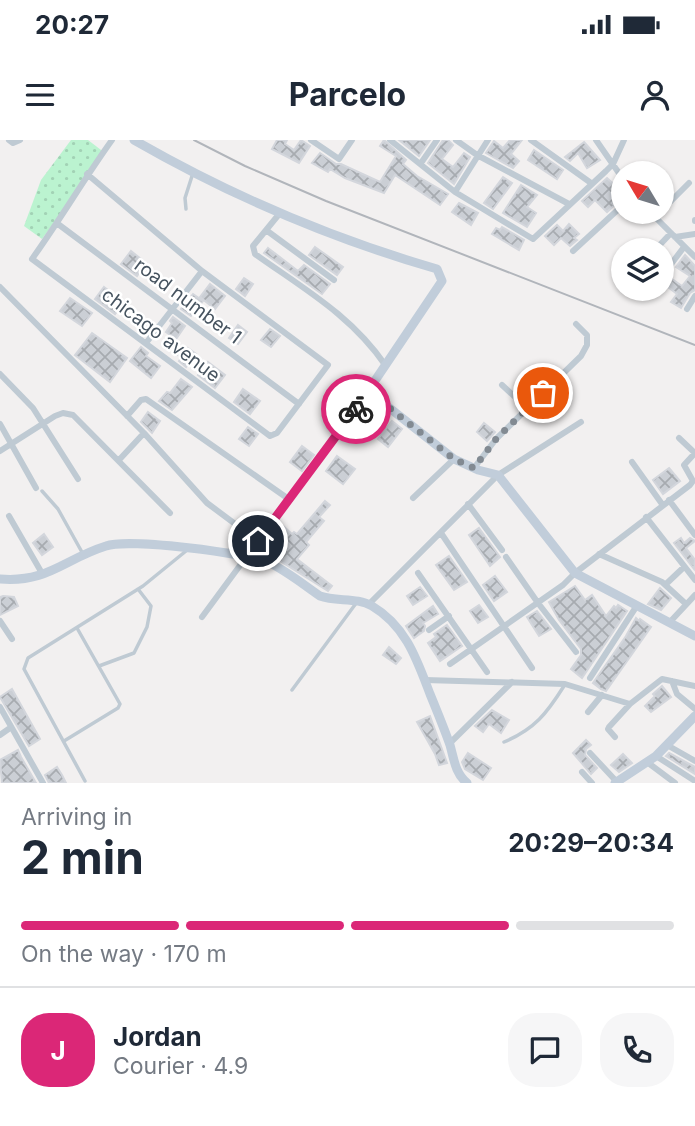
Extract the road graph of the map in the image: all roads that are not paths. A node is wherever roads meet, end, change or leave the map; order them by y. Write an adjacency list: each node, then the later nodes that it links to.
1 (9, 140): 2 (street)
2 (20, 140)
3 (112, 140): 20 (street)
4 (134, 140): 19 (street)
5 (312, 140): 6 (street)
6 (352, 140)
7 (390, 140): 17 (street)
8 (437, 140): 17 (street)
9 (456, 140): 14 (street)
10 (488, 140): 14 (street)
11 (531, 140): 21 (street)
12 (596, 140): 16 (street)
13 (624, 140): 15 (street)
14 (477, 155): 23 (street); 25 (street)
15 (614, 161)
16 (611, 162)
17 (421, 163): 23 (street)
18 (611, 165): 21 (street)
19 (193, 173): 26 (lane); 27 (street)
20 (87, 174): 29 (street); 39 (street)
21 (592, 183): 25 (street)
22 (689, 183): 24 (street)
23 (455, 192): 25 (street)
24 (674, 197)
25 (569, 204)
26 (186, 209)
27 (281, 213): 31 (street); 47 (street)
28 (611, 216): 36 (street)
29 (58, 224): 43 (street, road number 1); 46 (street, chicago avenue)
30 (664, 224): 33 (street)
31 (266, 230): 40 (street); 47 (street)
32 (695, 234): 33 (street)
33 (673, 235): 34 (street); 35 (street)
34 (669, 238)
35 (684, 247): 37 (street); 38 (street)
36 (573, 251)
37 (695, 257)
38 (674, 260)
39 (202, 271): 43 (street); 51 (street)
40 (334, 280)
41 (0, 287): 53 (street)
42 (695, 296): 44 (street)
43 (172, 308): 46 (street); 51 (street, road number 1)
44 (687, 309)
45 (576, 324): 52 (street)
46 (146, 343): 51 (street, chicago avenue)
47 (386, 366): 50 (street)
48 (0, 374): 55 (street)
49 (502, 385): 52 (street)
50 (368, 391): 61 (street); 70 (street)
51 (299, 404)
52 (527, 408): 64 (street)
53 (127, 416): 57 (street); 70 (street)
54 (581, 422): 65 (street)
55 (44, 423): 59 (street); 62 (street); 66 (street)
56 (0, 424): 59 (street)
57 (144, 433): 62 (street); 78 (street)
58 (679, 438): 69 (street)
59 (11, 444): 60 (street); 67 (street)
60 (0, 451)
61 (454, 459): 64 (street); 68 (street)
62 (119, 460): 73 (street)
63 (632, 462): 72 (street)
64 (474, 468): 65 (street)
65 (498, 475): 71 (street); 87 (street)
66 (78, 478)
67 (39, 489): 82 (lane)
68 (413, 498)
69 (669, 499): 72 (street); 77 (street)
70 (290, 500): 78 (street)
71 (468, 504): 76 (street); 80 (street)
72 (662, 504): 75 (street)
73 (170, 513)
74 (9, 516): 88 (street)
75 (646, 517): 81 (street); 85 (street)
76 (441, 533): 96 (street); 103 (street)
77 (695, 535)
78 (258, 541): 83 (street)
79 (188, 550): 82 (street); 83 (street); 92 (lane)
80 (502, 550)
81 (599, 554): 87 (street); 91 (street)
82 (84, 555): 88 (street)
83 (246, 556): 94 (street); 100 (street)
84 (506, 557): 95 (street)
85 (684, 566): 90 (street); 91 (street)
86 (418, 573): 99 (street)
87 (575, 573): 95 (street); 98 (street)
88 (44, 575): 89 (street)
89 (0, 579)
90 (695, 580)
91 (665, 585): 97 (street)
92 (138, 589): 104 (lane); 111 (lane)
93 (695, 595): 97 (street)
94 (357, 602): 96 (street); 120 (lane)
95 (538, 603): 103 (street); 109 (street)
96 (369, 604): 115 (street)
97 (686, 604): 102 (street)
98 (636, 607): 102 (street); 114 (street)
99 (449, 616): 105 (street); 108 (street)
100 (202, 617)
101 (0, 621): 107 (street)
102 (669, 623): 106 (street)
103 (506, 626): 108 (street); 112 (street)
104 (76, 628): 111 (lane); 130 (lane)
105 (429, 630)
106 (695, 636)
107 (12, 639)
108 (471, 650): 110 (street); 113 (street)
109 (576, 652)
110 (450, 664)
111 (99, 666): 130 (lane)
112 (532, 667)
113 (486, 673)
114 (590, 678)
115 (425, 680): 117 (street); 132 (street)
116 (672, 681): 119 (street); 122 (street); 124 (street)
117 (512, 682): 118 (street); 132 (street)
118 (565, 684): 121 (street); 131 (lane)
119 (695, 685)
120 (292, 690)
121 (602, 695): 122 (street); 125 (street)
122 (630, 704): 129 (street)
123 (0, 707): 127 (street)
124 (695, 709)
125 (588, 712)
126 (695, 716): 133 (street)
127 (10, 728): 128 (street); 142 (street)
128 (0, 734)
129 (615, 737)
130 (63, 741): 139 (lane)
131 (504, 741)
132 (449, 744): 143 (street)
133 (667, 745): 135 (street); 136 (street)
134 (590, 753): 141 (street)
135 (656, 756): 137 (street); 140 (street)
136 (695, 761)
137 (647, 762): 141 (street); 145 (street)
138 (582, 772): 144 (street)
139 (85, 781)
140 (695, 781)
141 (616, 782)
142 (43, 783)
143 (467, 783)
144 (592, 783)
145 (675, 783)

